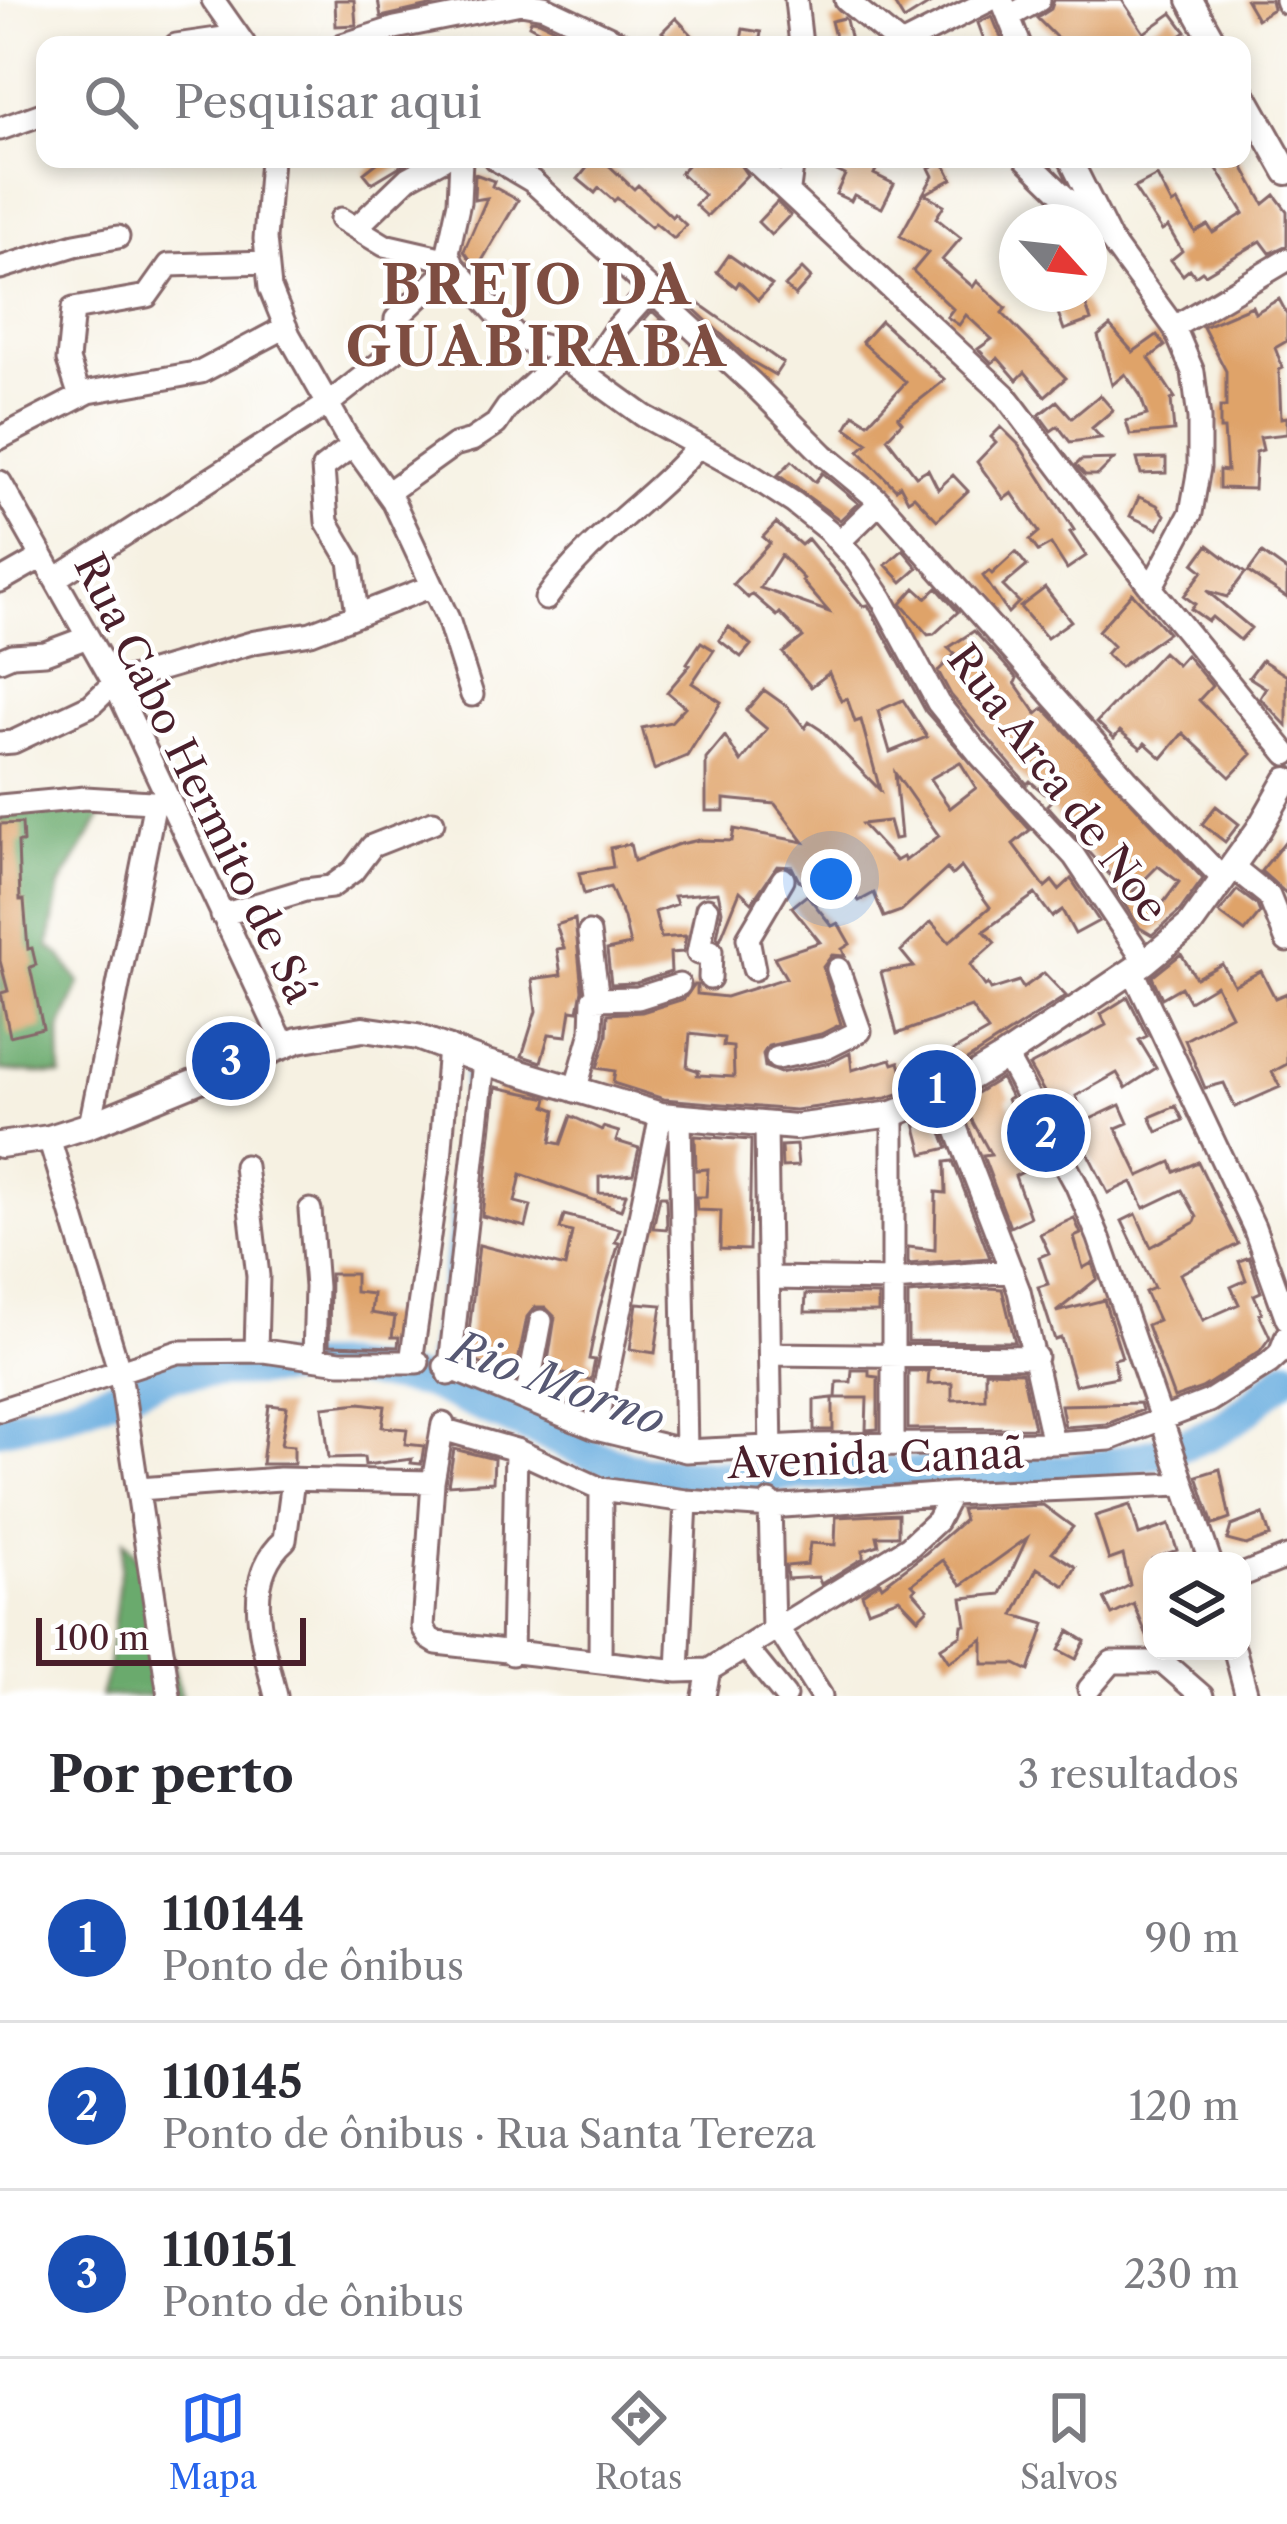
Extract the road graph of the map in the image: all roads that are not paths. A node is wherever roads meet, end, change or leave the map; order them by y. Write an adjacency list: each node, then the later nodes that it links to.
1 (213, 0): 9 (street)
2 (796, 0): 12 (street)
3 (846, 0): 13 (street)
4 (990, 0): 14 (street)
5 (1039, 0): 7 (street)
6 (1190, 0): 16 (main road)
7 (1006, 8): 15 (street)
8 (426, 11): 10 (street); 11 (street)
9 (239, 36)
10 (364, 36)
11 (606, 36)
12 (800, 36)
13 (890, 36)
14 (919, 36)
15 (1017, 36)
16 (1210, 36)
17 (1251, 108): 28 (main road)
18 (36, 116): 19 (street)
19 (0, 129)
20 (270, 168): 33 (street)
21 (426, 168): 34 (street)
22 (460, 168): 34 (street)
23 (510, 168): 36 (street)
24 (763, 168): 29 (street)
25 (792, 168): 29 (street)
26 (1035, 168): 31 (street)
27 (1075, 168): 31 (street)
28 (1287, 172)
29 (789, 189): 54 (street)
30 (118, 238): 35 (street)
31 (1112, 241): 38 (street)
32 (1287, 260): 38 (street)
33 (267, 262): 37 (street); 41 (street)
34 (451, 263): 39 (street, Rua Arca de Noe); 42 (street)
35 (0, 268)
36 (650, 291): 40 (street); 48 (street)
37 (286, 326): 41 (street); 42 (street)
38 (1174, 327): 54 (street)
39 (556, 352): 40 (street, Rua Arca de Noe); 47 (street)
40 (586, 372): 45 (street, Rua Arca de Noe)
41 (80, 397): 43 (street)
42 (328, 404): 44 (street); 51 (street)
43 (0, 438)
44 (352, 445): 53 (street); 56 (street)
45 (698, 446): 49 (street, Rua Arca de Noe); 55 (street)
46 (1, 489): 50 (street, Rua Cabo Hermito de Sá)
47 (390, 491)
48 (880, 502): 49 (street); 67 (street)
49 (839, 542): 73 (street, Rua Arca de Noe)
50 (42, 557): 51 (street, Rua Cabo Hermito de Sá); 52 (street)
51 (55, 579): 57 (street, Rua Cabo Hermito de Sá)
52 (0, 581)
53 (432, 586): 56 (street); 60 (street)
54 (1151, 588): 62 (street)
55 (546, 599)
56 (357, 614): 59 (street)
57 (88, 637): 58 (street); 59 (street, Rua Cabo Hermito de Sá)
58 (0, 660)
59 (114, 682): 61 (street); 64 (street, Rua Cabo Hermito de Sá)
60 (472, 695)
61 (0, 743)
62 (1287, 754)
63 (1287, 780): 67 (main road)
64 (162, 802): 65 (street); 70 (street, Rua Cabo Hermito de Sá); 88 (street)
65 (0, 806)
66 (433, 822): 70 (street)
67 (1228, 873): 72 (street); 73 (main road)
68 (783, 879): 74 (street)
69 (707, 909): 76 (street)
70 (222, 916): 79 (street, Rua Cabo Hermito de Sá)
71 (589, 934): 78 (street)
72 (1286, 938)
73 (1139, 967): 81 (main road); 97 (street, Rua Arca de Noe)
74 (754, 969)
75 (838, 969): 82 (street)
76 (710, 978)
77 (679, 985): 78 (street)
78 (598, 999): 84 (street)
79 (285, 1046): 80 (main road); 88 (main road)
80 (449, 1047): 83 (main road); 104 (street)
81 (1006, 1057): 85 (main road); 108 (street)
82 (777, 1058)
83 (484, 1062): 84 (main road); 106 (street, Avenida Canaã)
84 (575, 1090): 87 (main road)
85 (943, 1094): 86 (main road); 94 (street)
86 (893, 1114): 89 (main road); 96 (street)
87 (670, 1116): 89 (main road); 109 (street); 113 (street)
88 (90, 1126): 90 (main road)
89 (766, 1126): 95 (street)
90 (49, 1138): 91 (main road); 105 (street)
91 (0, 1145)
92 (245, 1166): 100 (street)
93 (310, 1210): 104 (street)
94 (1012, 1271): 96 (street); 103 (street)
95 (770, 1278): 96 (street); 102 (street)
96 (893, 1280): 101 (street)
97 (1287, 1319)
98 (541, 1321): 106 (street)
99 (1287, 1335): 108 (street, Avenida Canaã)
100 (256, 1351): 104 (street); 105 (street)
101 (894, 1353): 102 (street); 103 (street); 111 (street)
102 (772, 1354): 114 (street)
103 (1036, 1357): 110 (street)
104 (314, 1358)
105 (119, 1371): 107 (street); 118 (street)
106 (526, 1400): 109 (street, Avenida Canaã)
107 (0, 1410)
108 (1161, 1427): 110 (street, Avenida Canaã); 117 (street)
109 (596, 1429): 113 (street, Avenida Canaã)
110 (1053, 1443): 111 (street, Avenida Canaã)
111 (893, 1444): 114 (street, Avenida Canaã)
112 (516, 1450): 116 (street, Avenida Canaã); 119 (street, Avenida Canaã); 128 (street)
113 (686, 1451): 114 (street, Avenida Canaã)
114 (771, 1452)
115 (293, 1480): 116 (street); 118 (street); 136 (street)
116 (433, 1482): 128 (street)
117 (1180, 1482): 120 (street, Avenida Canaã); 123 (street)
118 (139, 1489): 135 (street)
119 (601, 1489): 121 (street, Avenida Canaã); 130 (street)
120 (951, 1494): 122 (street, Avenida Canaã); 126 (street)
121 (686, 1502): 122 (street, Avenida Canaã); 132 (street)
122 (770, 1505): 126 (street)
123 (1207, 1552)
124 (1287, 1557): 125 (street)
125 (1251, 1571)
126 (776, 1630): 127 (street); 139 (street)
127 (746, 1648): 131 (street); 138 (street)
128 (512, 1654): 130 (street)
129 (1236, 1660): 134 (street)
130 (600, 1661): 132 (street)
131 (709, 1670): 132 (street); 137 (street)
132 (678, 1671)
133 (1089, 1689): 140 (street)
134 (1239, 1694)
135 (169, 1696)
136 (277, 1696)
137 (704, 1696)
138 (785, 1696)
139 (821, 1696)
140 (1202, 1696)

